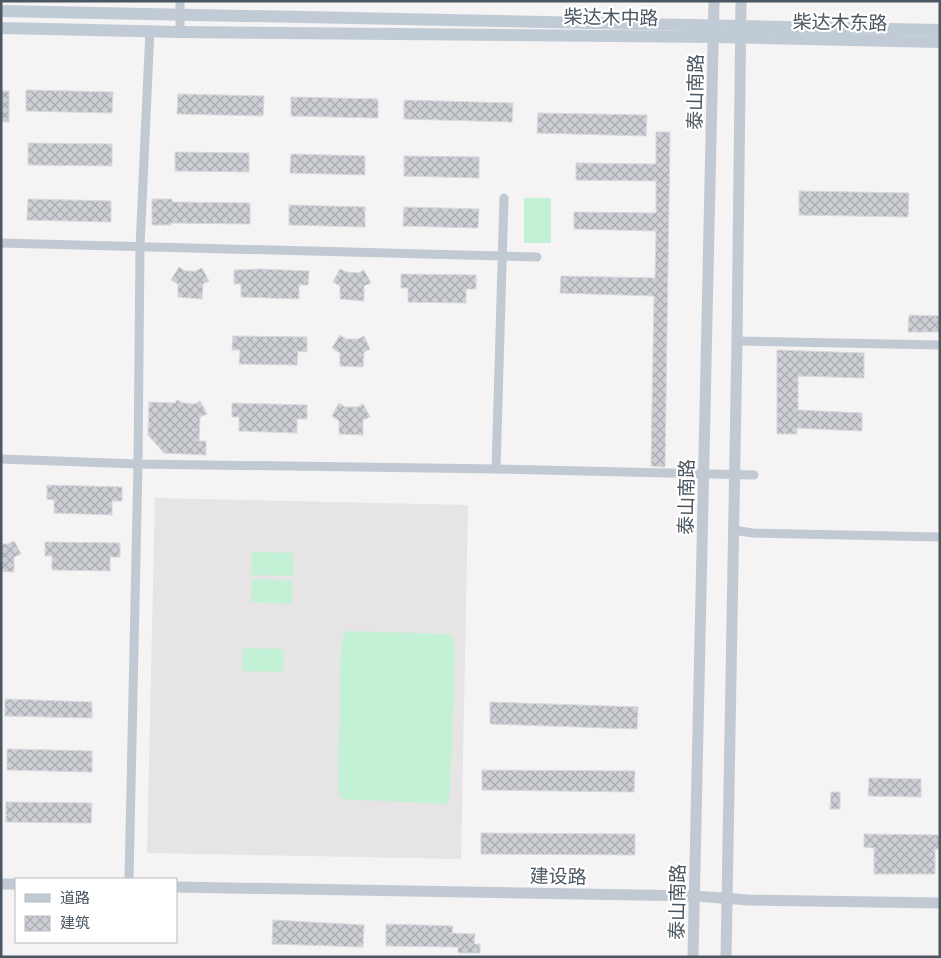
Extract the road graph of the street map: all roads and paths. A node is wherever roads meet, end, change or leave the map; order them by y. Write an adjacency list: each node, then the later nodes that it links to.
1 (714, 1): 9 (street, 泰山南路)
2 (741, 1): 5 (street)
3 (180, 8): 4 (main road, 柴达木中路); 9 (main road, 柴达木中路); 10 (street)
4 (1, 11)
5 (740, 26): 8 (main road, 柴达木东路); 9 (main road, 柴达木中路); 11 (street)
6 (1, 28): 7 (main road, 柴达木中路)
7 (150, 30): 10 (main road, 柴达木中路); 15 (street)
8 (940, 30)
9 (714, 31): 10 (main road, 柴达木中路); 11 (main road, 柴达木中路); 23 (street, 泰山南路)
10 (180, 32)
11 (740, 39): 12 (main road, 柴达木东路); 18 (street)
12 (940, 42)
13 (504, 198): 16 (street)
14 (1, 243): 15 (street)
15 (140, 246): 16 (street); 21 (street)
16 (502, 256): 17 (street); 22 (street)
17 (537, 257)
18 (737, 341): 19 (street); 24 (street)
19 (940, 345)
20 (1, 459): 21 (street)
21 (138, 464): 22 (street); 28 (street)
22 (496, 469): 23 (street)
23 (704, 474): 24 (street); 32 (street, 泰山南路)
24 (734, 474): 25 (street); 26 (street)
25 (754, 475)
26 (733, 530): 27 (street); 33 (street)
27 (940, 537)
28 (129, 878)
29 (1, 884): 30 (street)
30 (15, 884)
31 (178, 887): 32 (street, 建设路)
32 (694, 896): 33 (street, 建设路); 35 (street, 泰山南路)
33 (728, 898): 34 (street, 建设路); 36 (street)
34 (940, 903)
35 (693, 957)
36 (726, 957)

